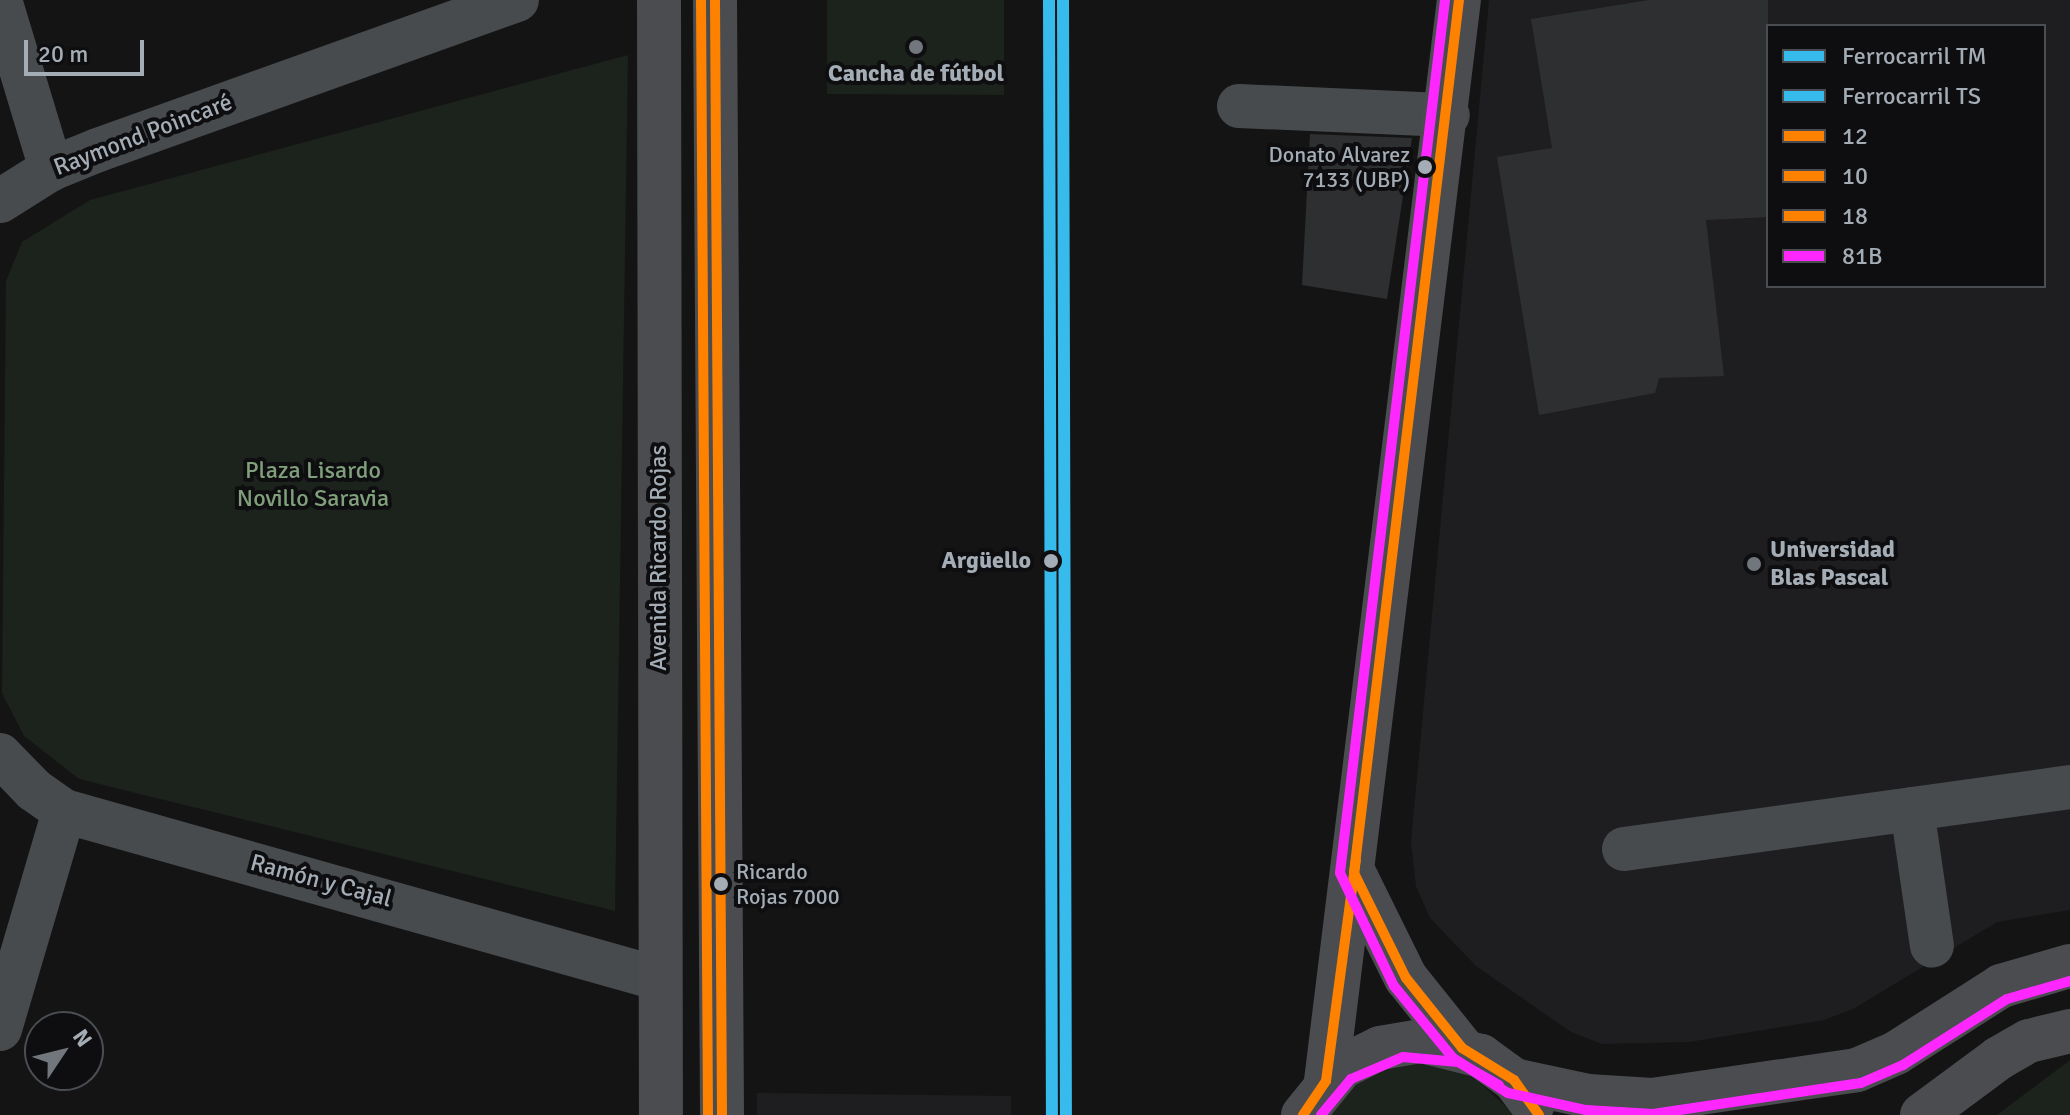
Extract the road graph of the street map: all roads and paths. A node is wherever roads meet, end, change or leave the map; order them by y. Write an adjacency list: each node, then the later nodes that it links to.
1 (0, 0): 8 (street)
2 (517, 0): 8 (street, Raymond Poincaré)
3 (659, 0): 18 (main road, Avenida Ricardo Rojas)
4 (715, 0): 26 (main road)
5 (1459, 0): 7 (main road)
6 (1239, 106): 7 (street)
7 (1448, 115): 15 (main road)
8 (51, 169): 9 (street, Raymond Poincaré)
9 (0, 201)
10 (0, 755): 13 (street, Ramón y Cajal)
11 (2070, 787): 12 (street)
12 (1912, 809): 14 (street); 16 (street)
13 (64, 811): 18 (street, Ramón y Cajal); 19 (street)
14 (1624, 849)
15 (1354, 873): 21 (main road); 23 (main road)
16 (1932, 946)
17 (2070, 966): 22 (main road)
18 (660, 979): 24 (main road, Avenida Ricardo Rojas); 25 (main road)
19 (0, 1029)
20 (2070, 1031): 28 (main road)
21 (1462, 1048): 22 (main road); 23 (main road)
22 (1514, 1080): 27 (main road)
23 (1314, 1098)
24 (661, 1115)
25 (697, 1115)
26 (722, 1115)
27 (1539, 1115)
28 (1922, 1115)

